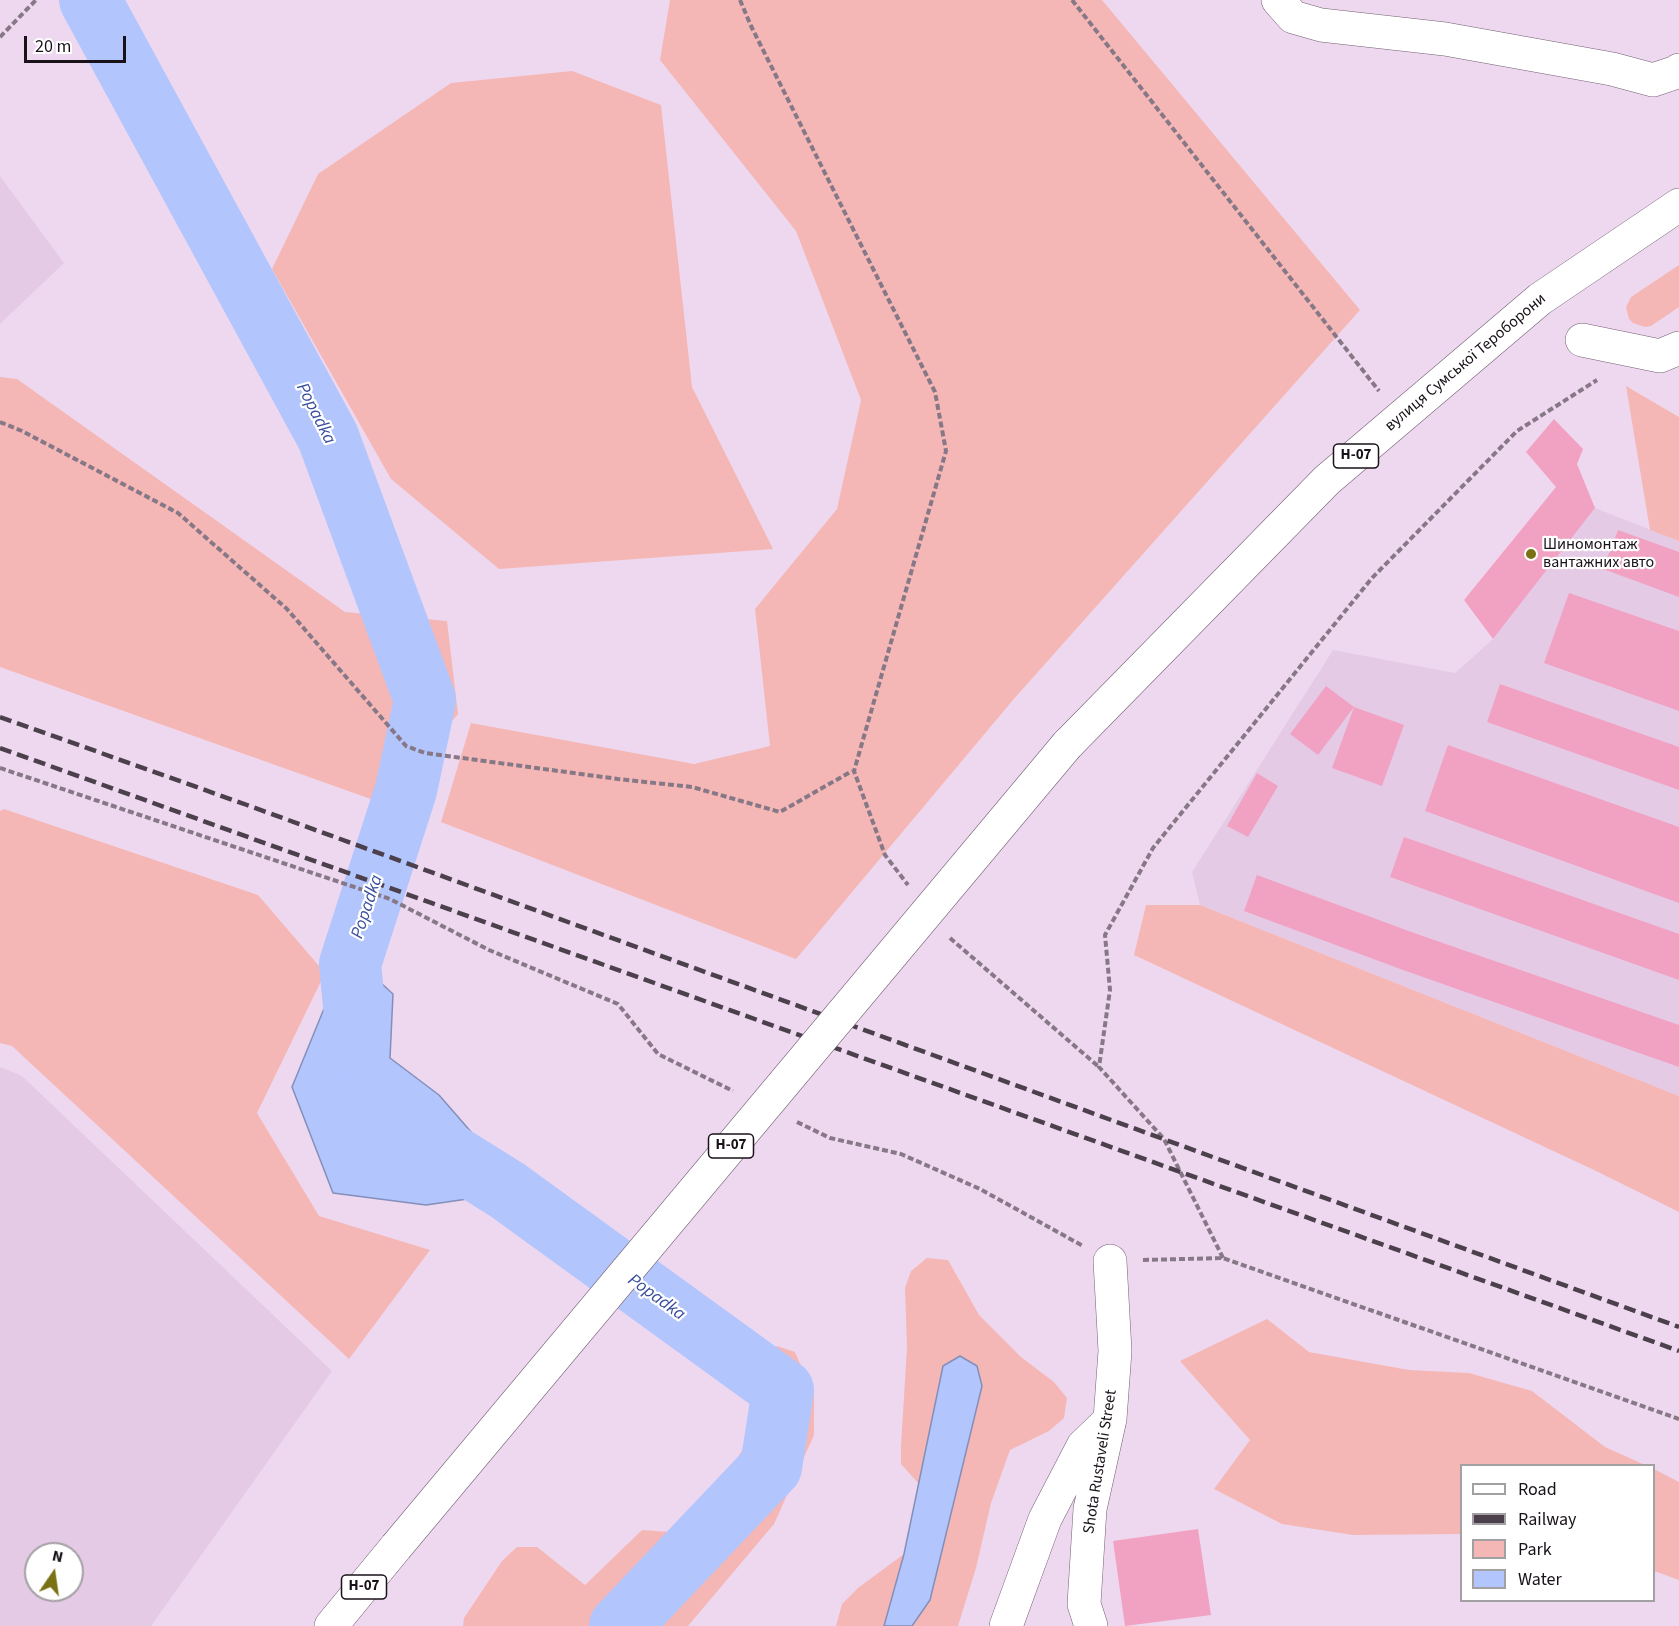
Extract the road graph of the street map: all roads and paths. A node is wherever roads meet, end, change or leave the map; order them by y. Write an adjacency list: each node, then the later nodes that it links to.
1 (36, 0): 5 (path)
2 (740, 0): 15 (path)
3 (1072, 0): 11 (path)
4 (1278, 0): 6 (main road)
5 (0, 37)
6 (1679, 70)
7 (1679, 205): 11 (main road, вулиця Сумської Тероборони / Н-07)
8 (1582, 340): 9 (main road)
9 (1679, 348)
10 (1597, 380): 18 (path)
11 (1400, 418): 23 (main road, вулиця Сумської Тероборони / Н-07, bridge)
12 (0, 422): 14 (path)
13 (0, 768): 16 (path)
14 (852, 771)
15 (913, 891)
16 (390, 899)
17 (949, 937): 18 (path)
18 (1099, 1067): 19 (path)
19 (1223, 1258): 20 (path); 22 (path)
20 (1110, 1261): 21 (main road, Shota Rustaveli Street)
21 (1110, 1419): 24 (main road); 25 (main road, Shota Rustaveli Street)
22 (1679, 1419)
23 (331, 1626)
24 (1006, 1626)
25 (1091, 1626)

